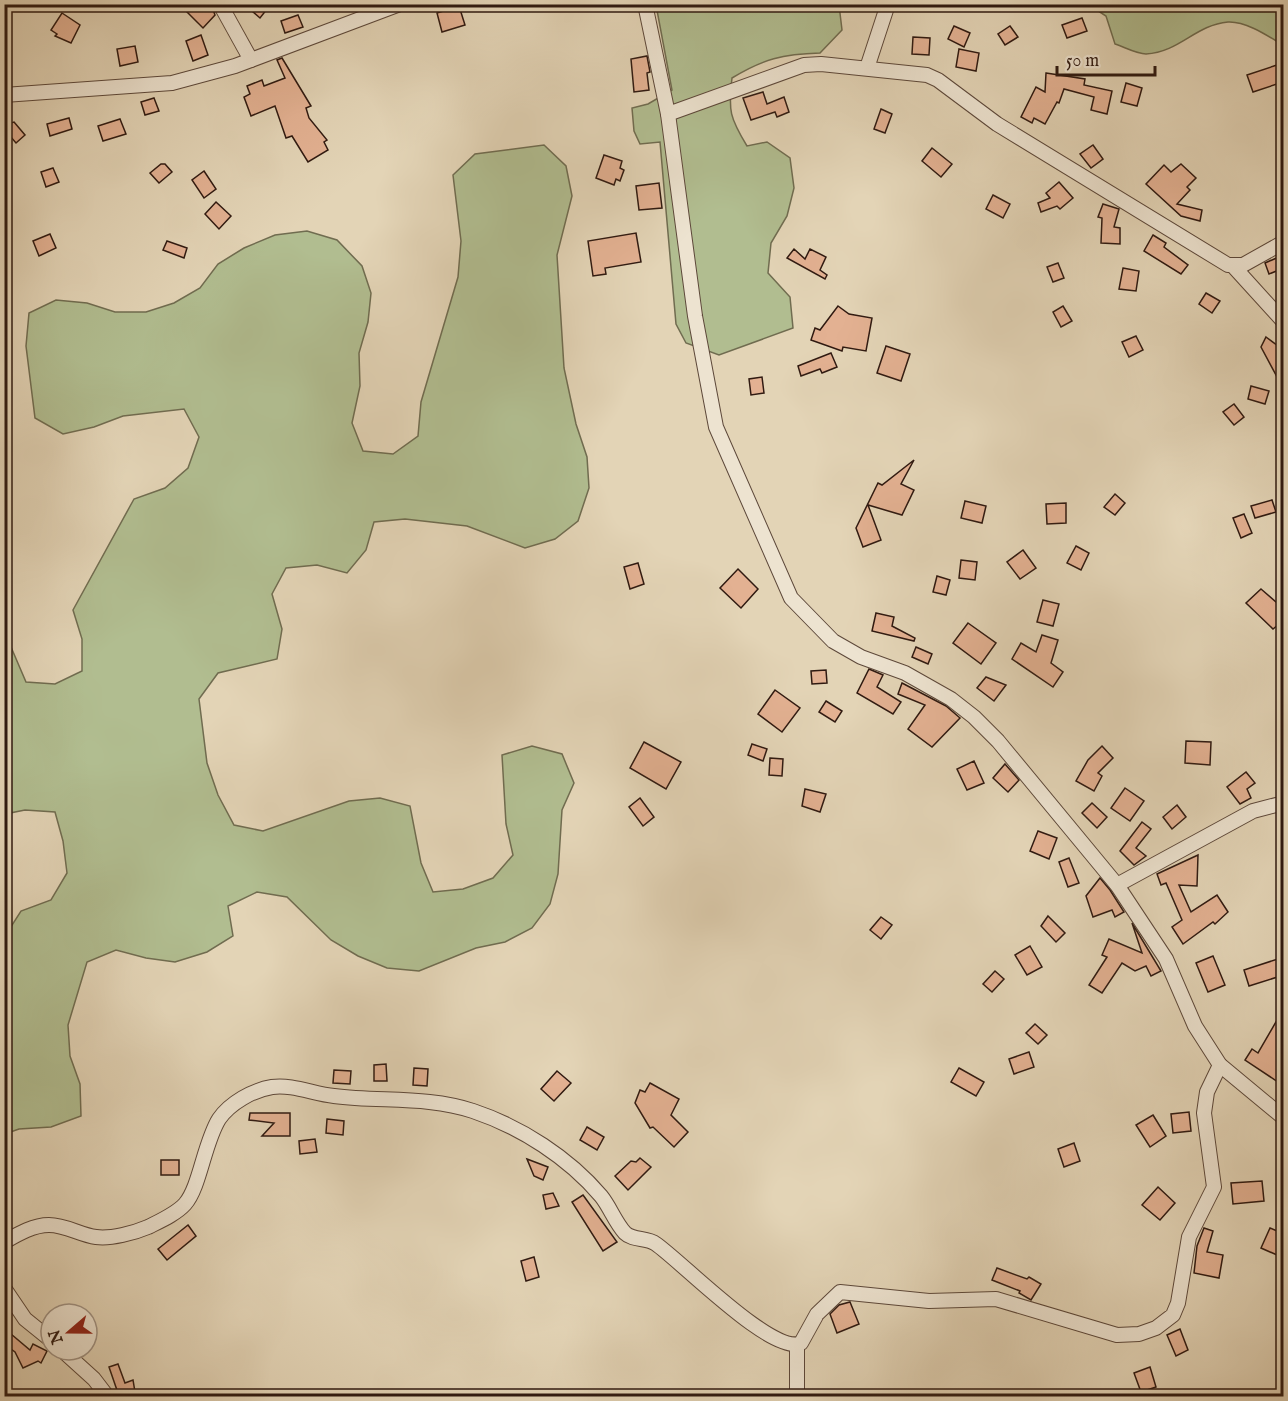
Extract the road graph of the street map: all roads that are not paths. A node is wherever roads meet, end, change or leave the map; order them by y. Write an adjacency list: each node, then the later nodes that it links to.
1 (220, 4): 5 (street)
2 (400, 4): 5 (street)
3 (645, 4): 8 (street)
4 (888, 4): 6 (street)
5 (251, 60): 7 (street)
6 (867, 68): 8 (street); 10 (street)
7 (4, 95)
8 (668, 114): 13 (street)
9 (1284, 242): 10 (street)
10 (1234, 267): 11 (street)
11 (1284, 322)
12 (1284, 803): 13 (street)
13 (1117, 885): 14 (street)
14 (1220, 1065): 15 (street); 19 (street)
15 (1284, 1118)
16 (4, 1242): 19 (street)
17 (4, 1288): 18 (street)
18 (39, 1330)
19 (797, 1345): 22 (street)
20 (75, 1362): 21 (street)
21 (107, 1396)
22 (797, 1396)

